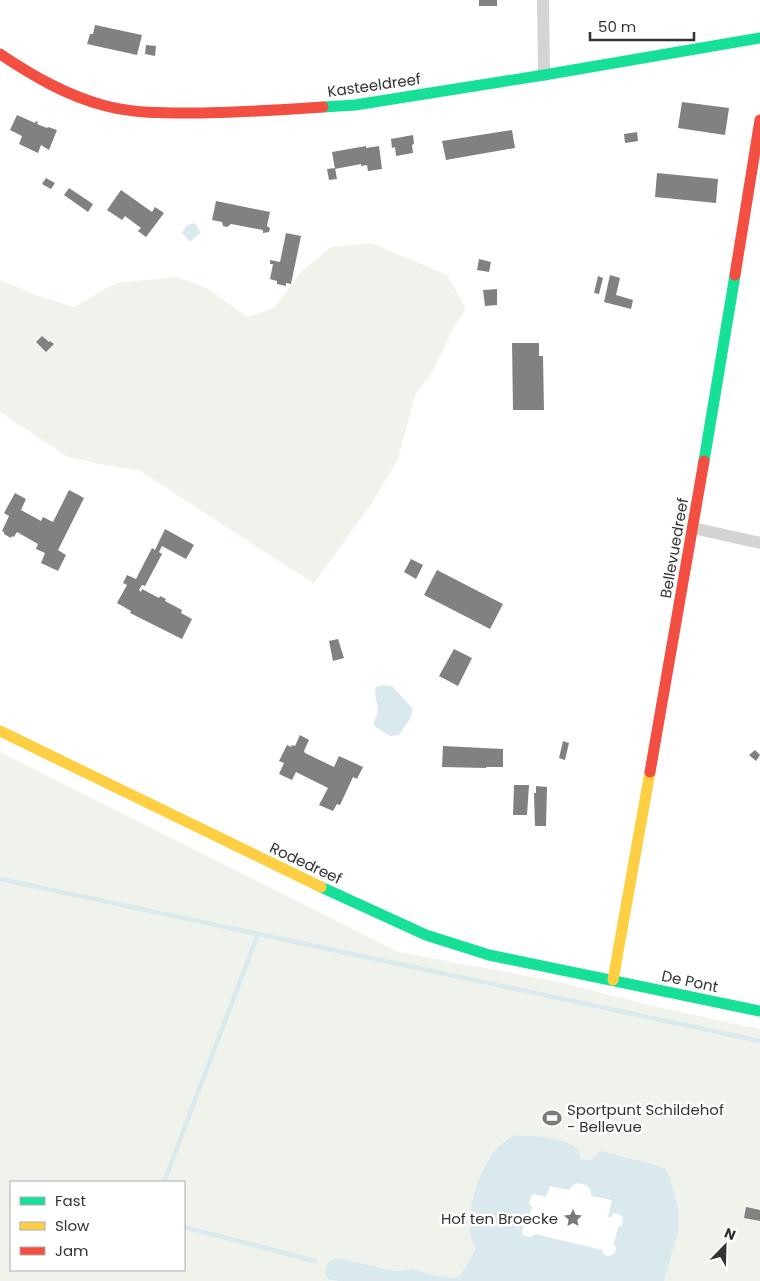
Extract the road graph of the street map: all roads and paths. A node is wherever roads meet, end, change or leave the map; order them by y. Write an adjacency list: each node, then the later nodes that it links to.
1 (543, 0): 4 (street)
2 (760, 38): 4 (street, Kasteeldreef)
3 (2, 60): 4 (street, Kasteeldreef)
4 (544, 75)
5 (760, 120): 6 (street, Bellevuedreef)
6 (693, 528): 7 (street); 9 (street, Bellevuedreef)
7 (760, 543)
8 (0, 731): 9 (street, Rodedreef)
9 (613, 980): 10 (street, De Pont)
10 (760, 1011)

